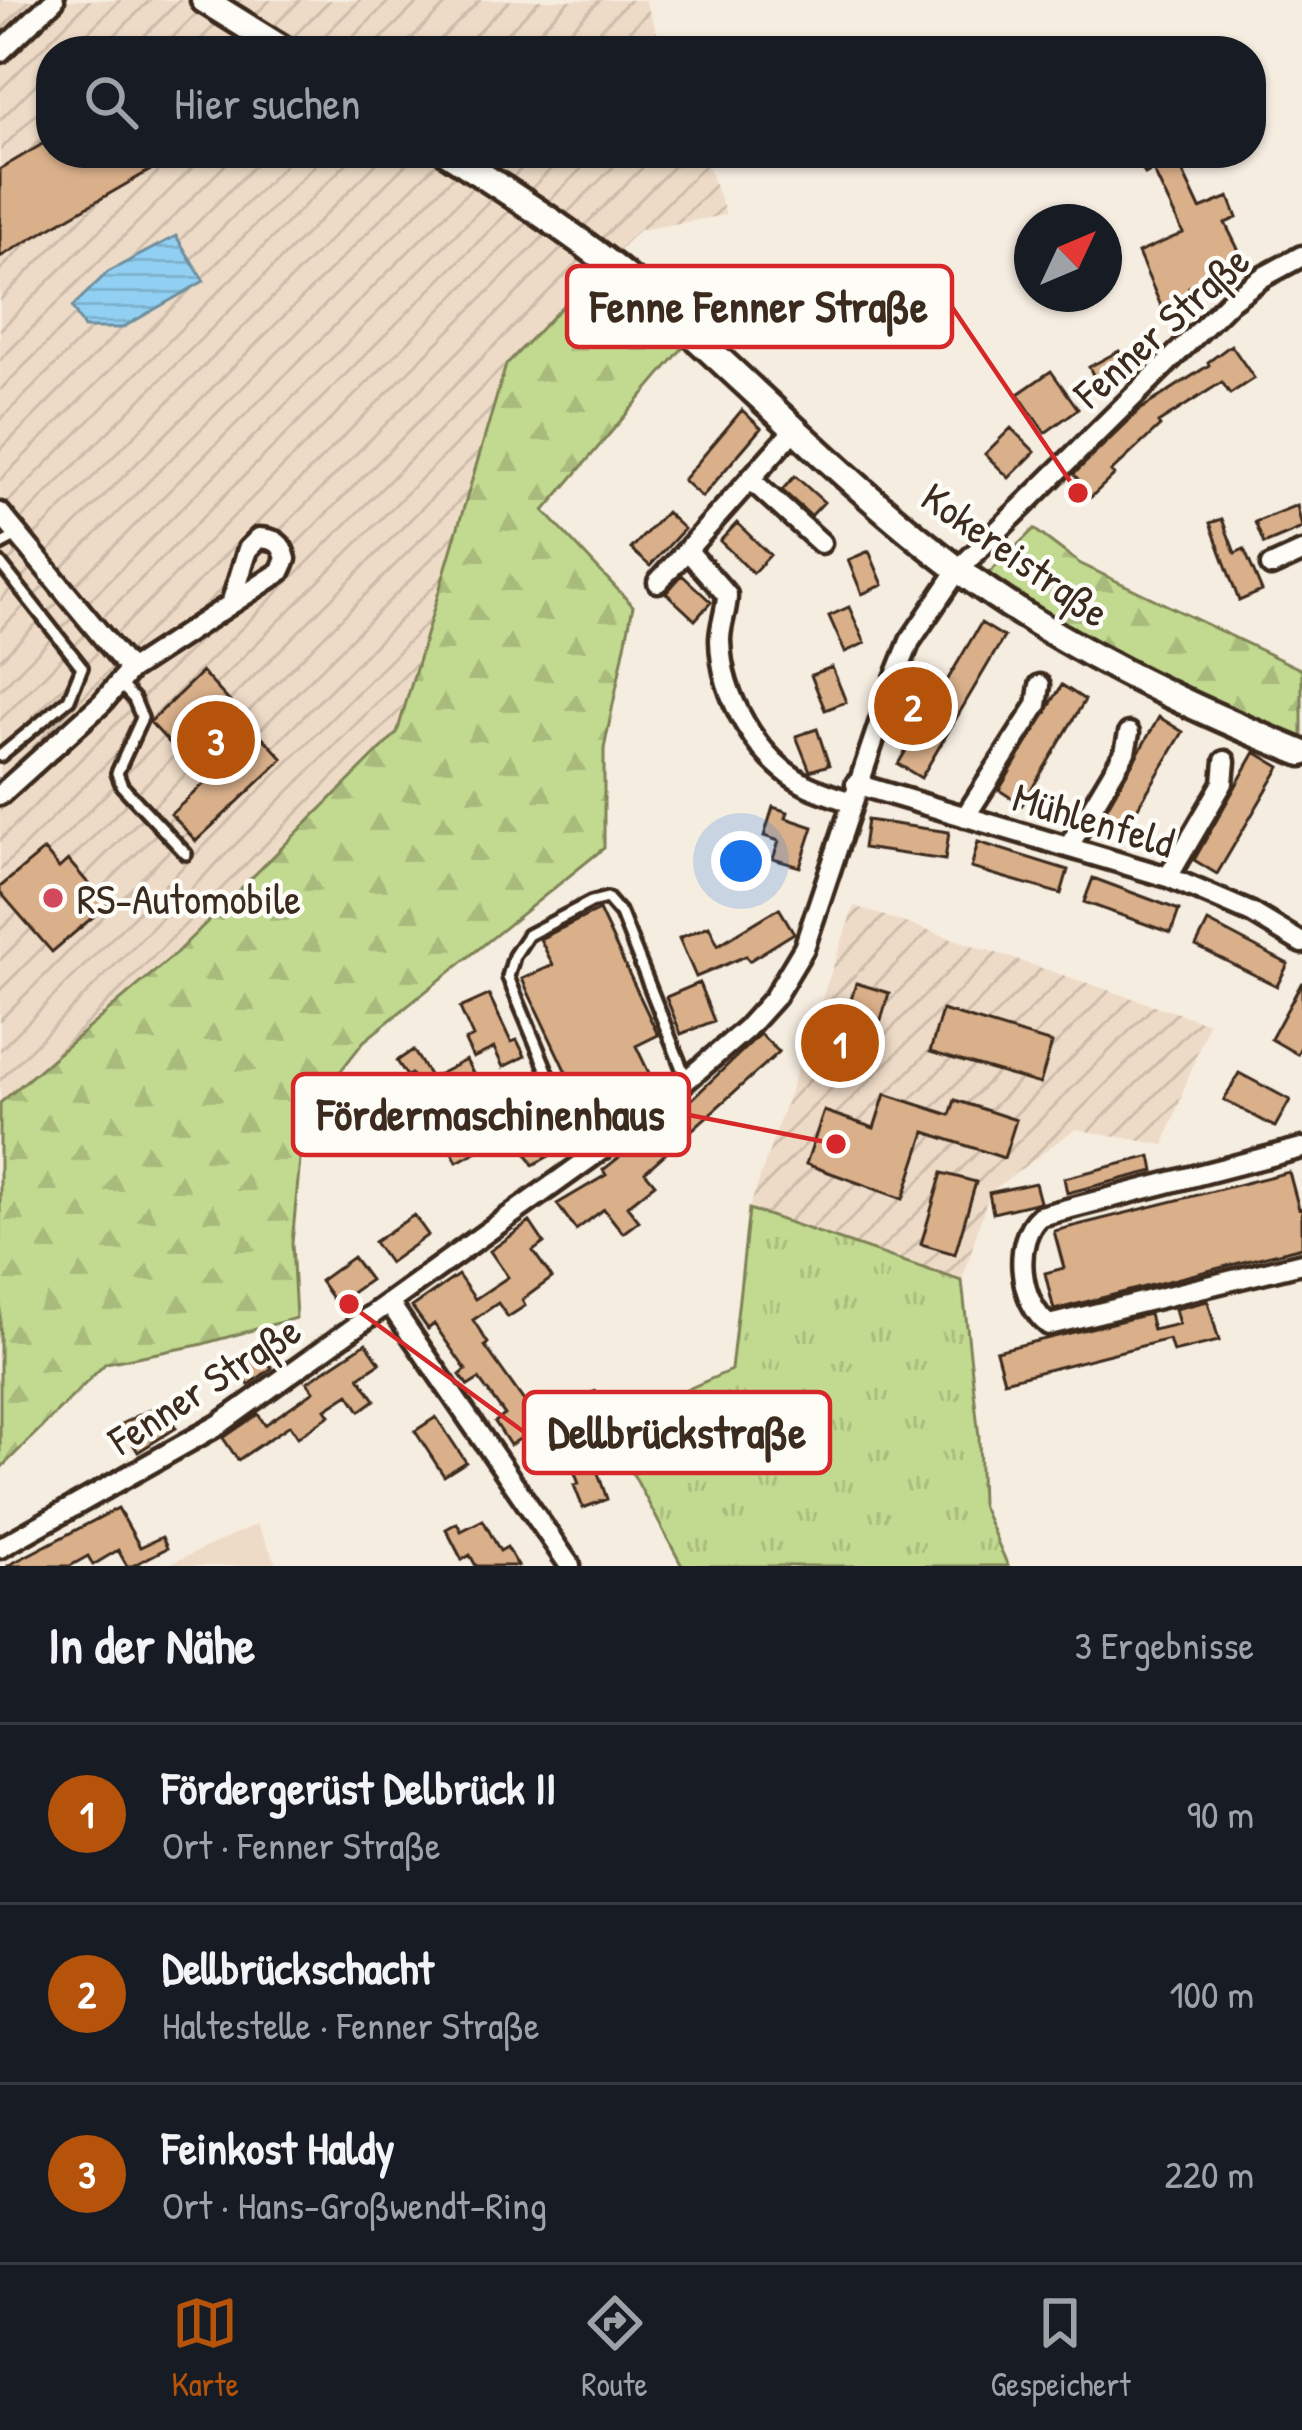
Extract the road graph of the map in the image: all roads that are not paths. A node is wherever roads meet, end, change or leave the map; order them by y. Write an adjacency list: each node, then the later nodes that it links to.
1 (54, 0): 4 (street)
2 (204, 0): 3 (main road)
3 (262, 36)
4 (0, 52)
5 (471, 168): 16 (main road, Kokereistraße)
6 (1302, 256): 16 (street, Fenner Straße)
7 (786, 439): 8 (street)
8 (750, 479): 11 (street); 12 (street)
9 (0, 513): 10 (street)
10 (8, 540): 19 (street)
11 (821, 543)
12 (687, 550): 17 (street); 25 (street, Mühlenfeld)
13 (1302, 552): 15 (street)
14 (0, 562): 23 (lane)
15 (1271, 566)
16 (958, 570): 22 (main road, Kokereistraße); 25 (street, Fenner Straße)
17 (658, 582)
18 (231, 604): 19 (street)
19 (124, 676): 26 (street); 29 (lane)
20 (1040, 686): 27 (street)
21 (1129, 733): 28 (street)
22 (1302, 754)
23 (0, 756)
24 (1226, 761): 30 (street)
25 (854, 793): 27 (street, Mühlenfeld); 32 (street, Fenner Straße)
26 (0, 795)
27 (965, 817): 28 (street, Mühlenfeld)
28 (1069, 846): 30 (street, Mühlenfeld)
29 (186, 854)
30 (1168, 878): 31 (street, Mühlenfeld)
31 (1299, 938)
32 (687, 1081): 33 (street, Fenner Straße); 33 (lane)
33 (625, 1133): 36 (street, Fenner Straße)
34 (1302, 1148): 35 (street)
35 (1302, 1263)
36 (390, 1304): 37 (street, Fenner Straße); 38 (street)
37 (0, 1548)
38 (570, 1566)

